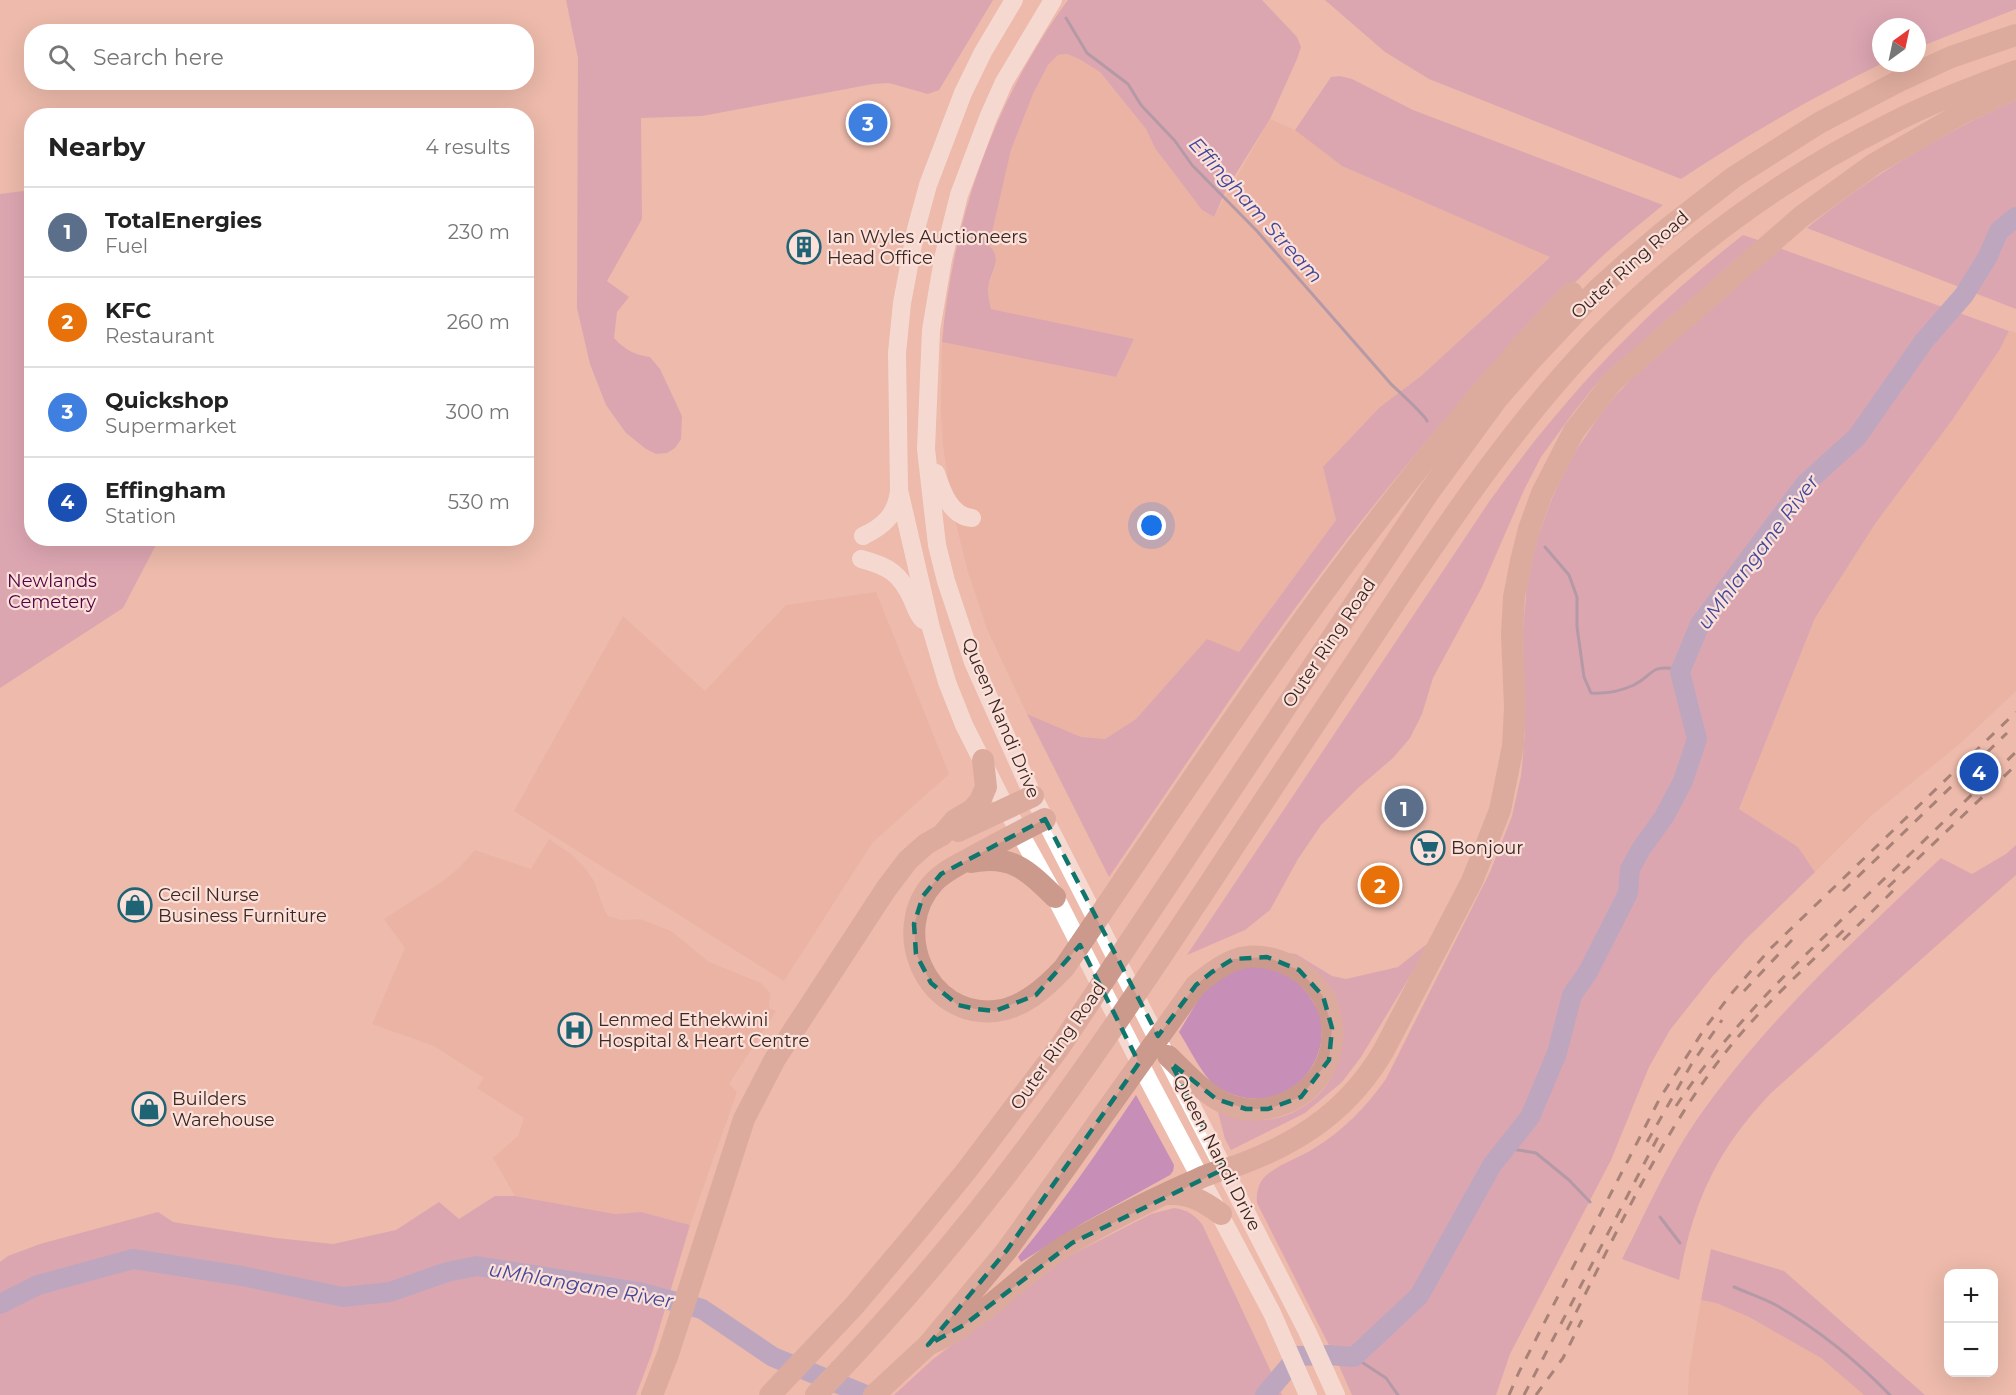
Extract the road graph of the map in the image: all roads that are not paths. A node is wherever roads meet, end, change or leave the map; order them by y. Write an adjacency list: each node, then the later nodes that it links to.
1 (1014, 0): 8 (main road, Queen Nandi Drive)
2 (1053, 0): 7 (main road, Queen Nandi Drive)
3 (2016, 35): 4 (highway, Outer Ring Road)
4 (1951, 57): 19 (highway); 28 (highway, Outer Ring Road)
5 (2016, 71): 29 (highway, Outer Ring Road)
6 (2016, 88): 22 (highway)
7 (926, 449): 9 (main road); 14 (main road, Queen Nandi Drive)
8 (899, 490): 10 (main road); 12 (main road, Queen Nandi Drive)
9 (972, 518)
10 (863, 536)
11 (861, 559): 12 (main road)
12 (931, 628): 13 (main road, Queen Nandi Drive)
13 (983, 760): 15 (main road, Queen Nandi Drive); 18 (highway)
14 (1033, 796): 15 (highway); 16 (main road, Queen Nandi Drive)
15 (1006, 808): 17 (main road, Queen Nandi Drive); 18 (highway)
16 (1045, 819): 17 (highway); 21 (main road, Queen Nandi Drive)
17 (1020, 831): 19 (highway); 20 (main road, Queen Nandi Drive)
18 (942, 835): 27 (highway)
19 (959, 864): 20 (highway)
20 (1057, 901): 23 (main road, Queen Nandi Drive)
21 (1166, 1053): 22 (main road, Queen Nandi Drive); 26 (highway)
22 (1224, 1169): 23 (highway); 32 (main road, Queen Nandi Drive)
23 (1200, 1178): 24 (highway); 25 (main road, Queen Nandi Drive)
24 (1166, 1194): 25 (highway); 26 (highway)
25 (1221, 1214): 31 (main road, Queen Nandi Drive)
26 (923, 1350): 30 (highway)
27 (652, 1395)
28 (770, 1395)
29 (816, 1395)
30 (874, 1395)
31 (1308, 1395)
32 (1336, 1395)

